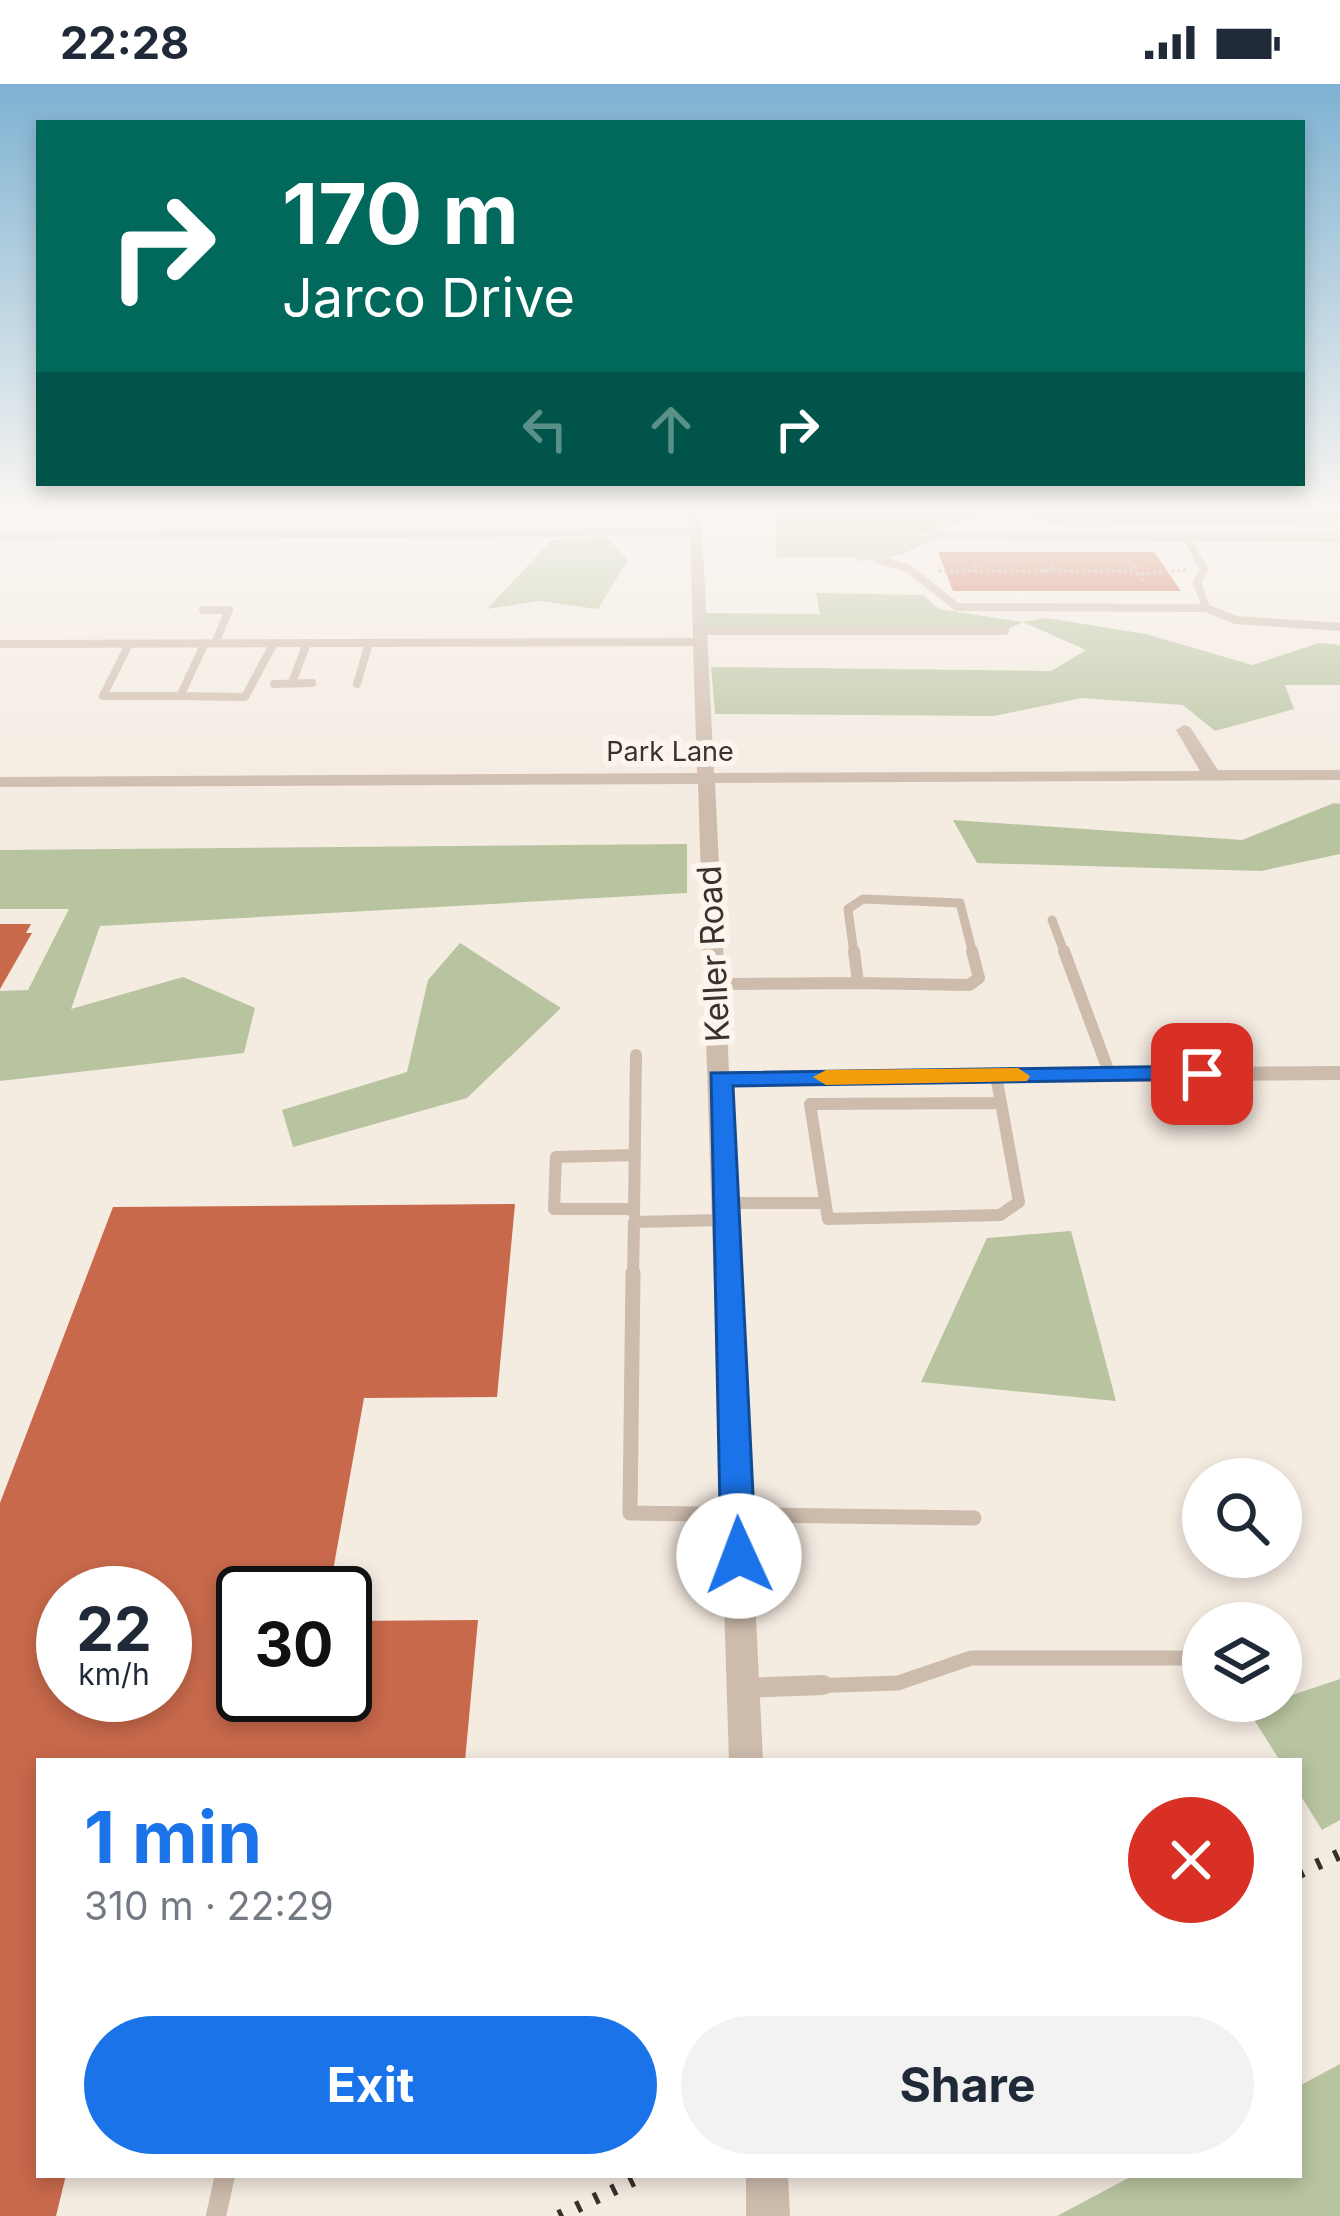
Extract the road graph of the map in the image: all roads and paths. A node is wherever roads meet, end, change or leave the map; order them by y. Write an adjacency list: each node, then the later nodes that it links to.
1 (698, 605): 7 (street, Keller Road)
2 (952, 605): 3 (lane)
3 (1206, 608): 5 (lane)
4 (203, 610): 8 (lane)
5 (1340, 627)
6 (1004, 631): 7 (lane)
7 (699, 637): 11 (street); 22 (street, Keller Road)
8 (210, 643): 9 (street); 13 (street); 18 (lane)
9 (274, 643): 10 (street); 18 (lane)
10 (307, 643): 11 (street); 14 (lane)
11 (369, 643): 17 (lane)
12 (0, 644): 13 (street)
13 (129, 644): 18 (lane)
14 (292, 683): 15 (lane); 16 (lane)
15 (312, 683)
16 (274, 684)
17 (357, 684)
18 (180, 696)
19 (1184, 730): 21 (street)
20 (1340, 776): 21 (street, Park Lane)
21 (1213, 777): 22 (street, Park Lane)
22 (705, 779): 23 (street, Park Lane); 26 (street, Keller Road)
23 (0, 782)
24 (1052, 920): 29 (lane)
25 (857, 983): 25 (lane); 26 (lane)
26 (714, 984): 31 (street, Keller Road)
27 (636, 1055): 33 (lane)
28 (1340, 1073): 29 (street)
29 (1110, 1075): 30 (street)
30 (996, 1076): 31 (street); 32 (lane)
31 (720, 1078): 35 (street, Keller Road)
32 (1001, 1103): 34 (lane); 34 (lane)
33 (635, 1155): 36 (lane); 36 (lane)
34 (825, 1203): 35 (lane)
35 (722, 1212): 36 (lane); 37 (street, Keller Road)
36 (634, 1215): 37 (lane)
37 (737, 1511): 38 (lane); 40 (street, Keller Road)
38 (974, 1518)
39 (1182, 1658): 40 (lane)
40 (743, 1688): 41 (street, Keller Road)
41 (746, 1758)
42 (224, 2178): 44 (lane)
43 (767, 2178): 45 (street)
44 (216, 2216)
45 (768, 2216)

